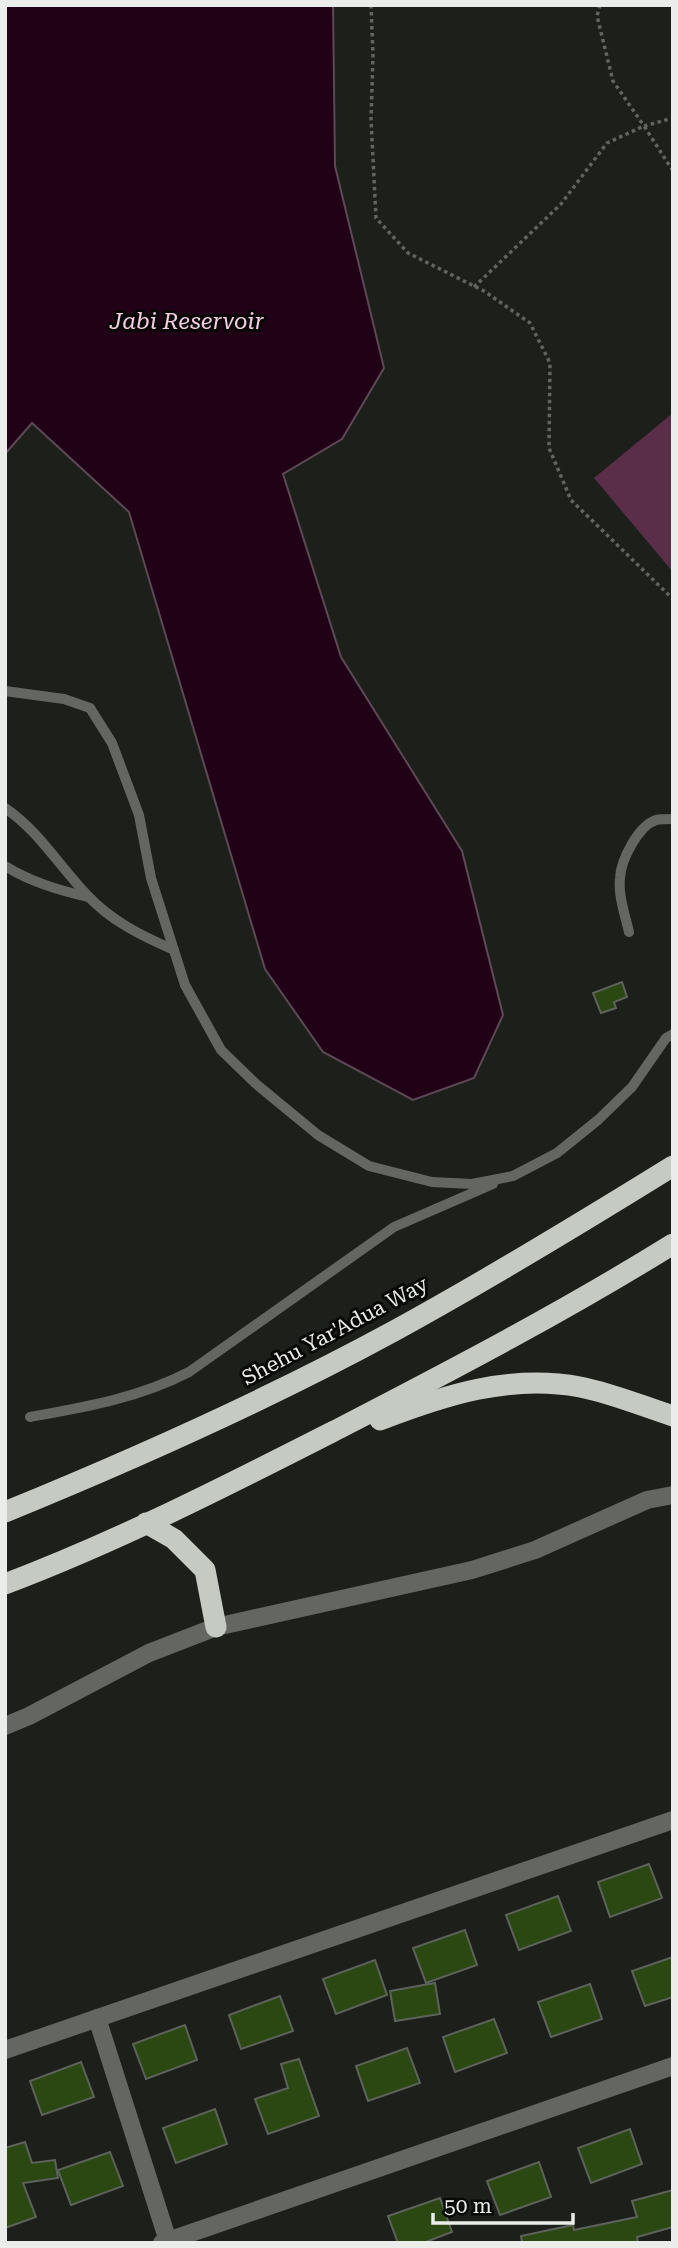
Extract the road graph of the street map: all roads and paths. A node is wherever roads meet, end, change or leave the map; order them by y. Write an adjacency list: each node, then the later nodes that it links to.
1 (371, 5): 6 (path)
2 (600, 5): 4 (path)
3 (673, 118): 4 (path)
4 (645, 126): 5 (path); 6 (path)
5 (673, 171)
6 (474, 286): 7 (path)
7 (673, 599)
8 (5, 691): 14 (lane)
9 (5, 808): 12 (lane)
10 (673, 819): 13 (lane)
11 (5, 866): 12 (lane)
12 (88, 897): 14 (lane)
13 (629, 932)
14 (174, 950): 18 (lane)
15 (673, 1034): 18 (lane)
16 (673, 1156): 19 (highway)
17 (673, 1166): 19 (highway, Shehu Yar'Adua Way)
18 (513, 1176): 22 (lane)
19 (628, 1194): 25 (highway, Shehu Yar'Adua Way)
20 (673, 1244): 23 (highway)
21 (673, 1416): 23 (highway)
22 (30, 1417)
23 (289, 1454): 26 (highway)
24 (673, 1495): 28 (street)
25 (5, 1512)
26 (146, 1523): 27 (highway); 28 (highway)
27 (5, 1584)
28 (216, 1627): 29 (street)
29 (5, 1726)
30 (673, 1820): 31 (street)
31 (97, 2018): 32 (street); 34 (street)
32 (5, 2050)
33 (673, 2066): 34 (street)
34 (165, 2242)

